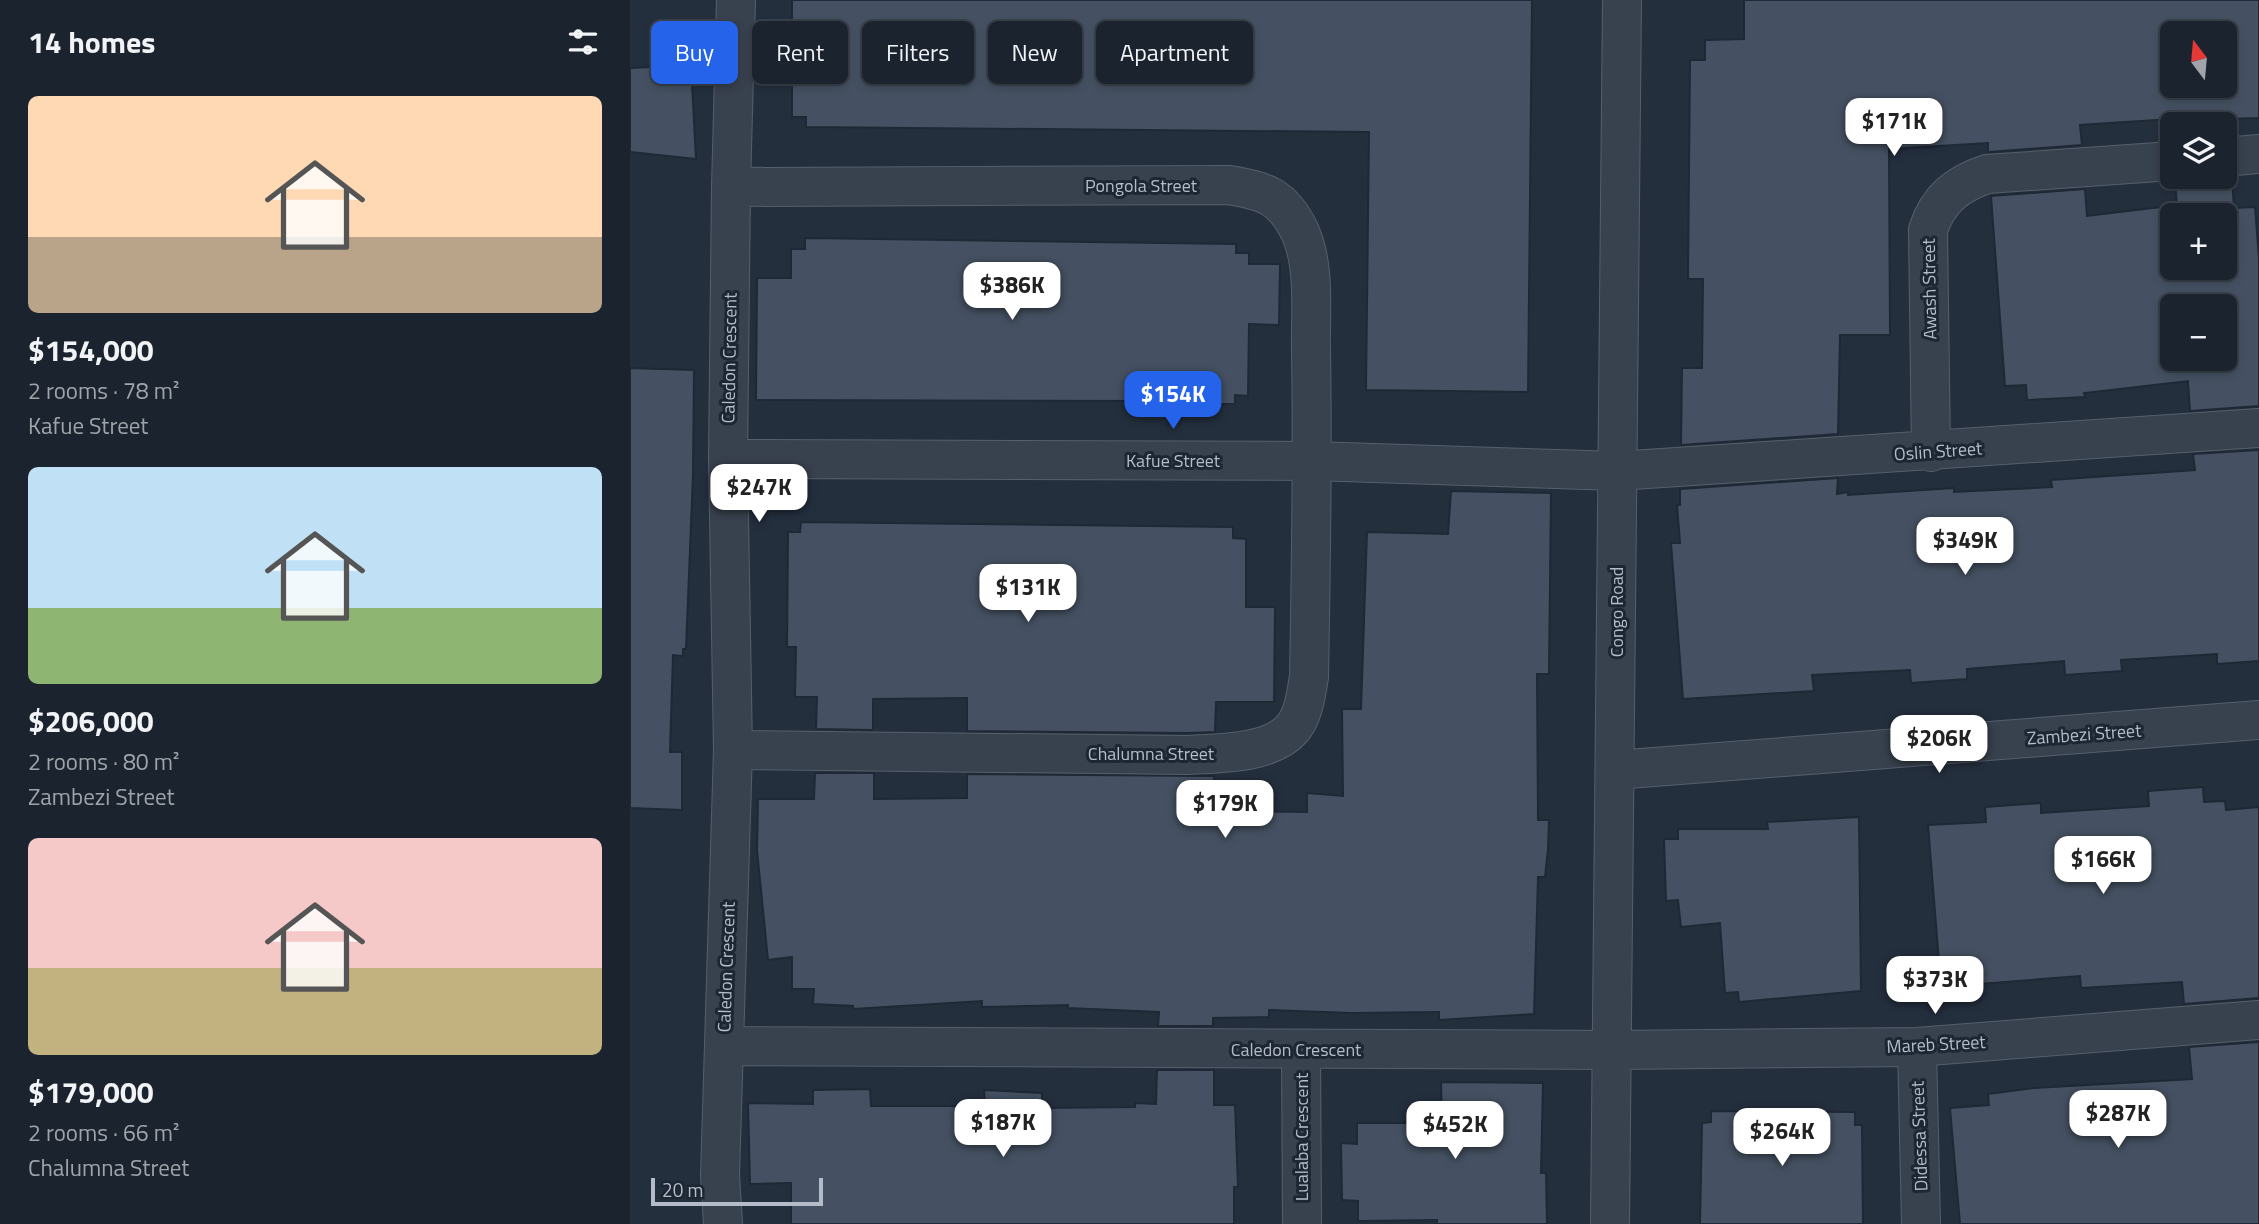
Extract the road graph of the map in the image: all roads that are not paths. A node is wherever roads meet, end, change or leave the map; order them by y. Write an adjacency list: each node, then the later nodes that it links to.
1 (736, 0): 6 (street, Caledon Crescent)
2 (1622, 0): 11 (street, Congo Road)
3 (2259, 154): 4 (street)
4 (2237, 156)
5 (2160, 162): 8 (street, Awash Street)
6 (731, 187): 9 (street, Caledon Crescent); 10 (street, Pongola Street)
7 (2259, 428): 8 (street, Oslin Street)
8 (1931, 452): 11 (street, Oslin Street)
9 (729, 459): 10 (street, Kafue Street); 13 (street, Caledon Crescent)
10 (1313, 461): 11 (street, Kafue Street); 13 (street, Chalumna Street)
11 (1617, 471): 14 (street, Congo Road)
12 (2259, 720): 14 (street, Zambezi Street)
13 (733, 750): 16 (street, Caledon Crescent)
14 (1615, 770): 19 (street, Congo Road)
15 (2259, 1020): 17 (street, Mareb Street)
16 (724, 1046): 18 (street, Caledon Crescent); 20 (street)
17 (1917, 1047): 19 (street, Mareb Street); 23 (street, Didessa Street)
18 (1301, 1049): 19 (street, Caledon Crescent); 21 (street, Lualaba Crescent)
19 (1612, 1050): 22 (street, Congo Road)
20 (723, 1224)
21 (1302, 1224)
22 (1611, 1224)
23 (1922, 1224)

